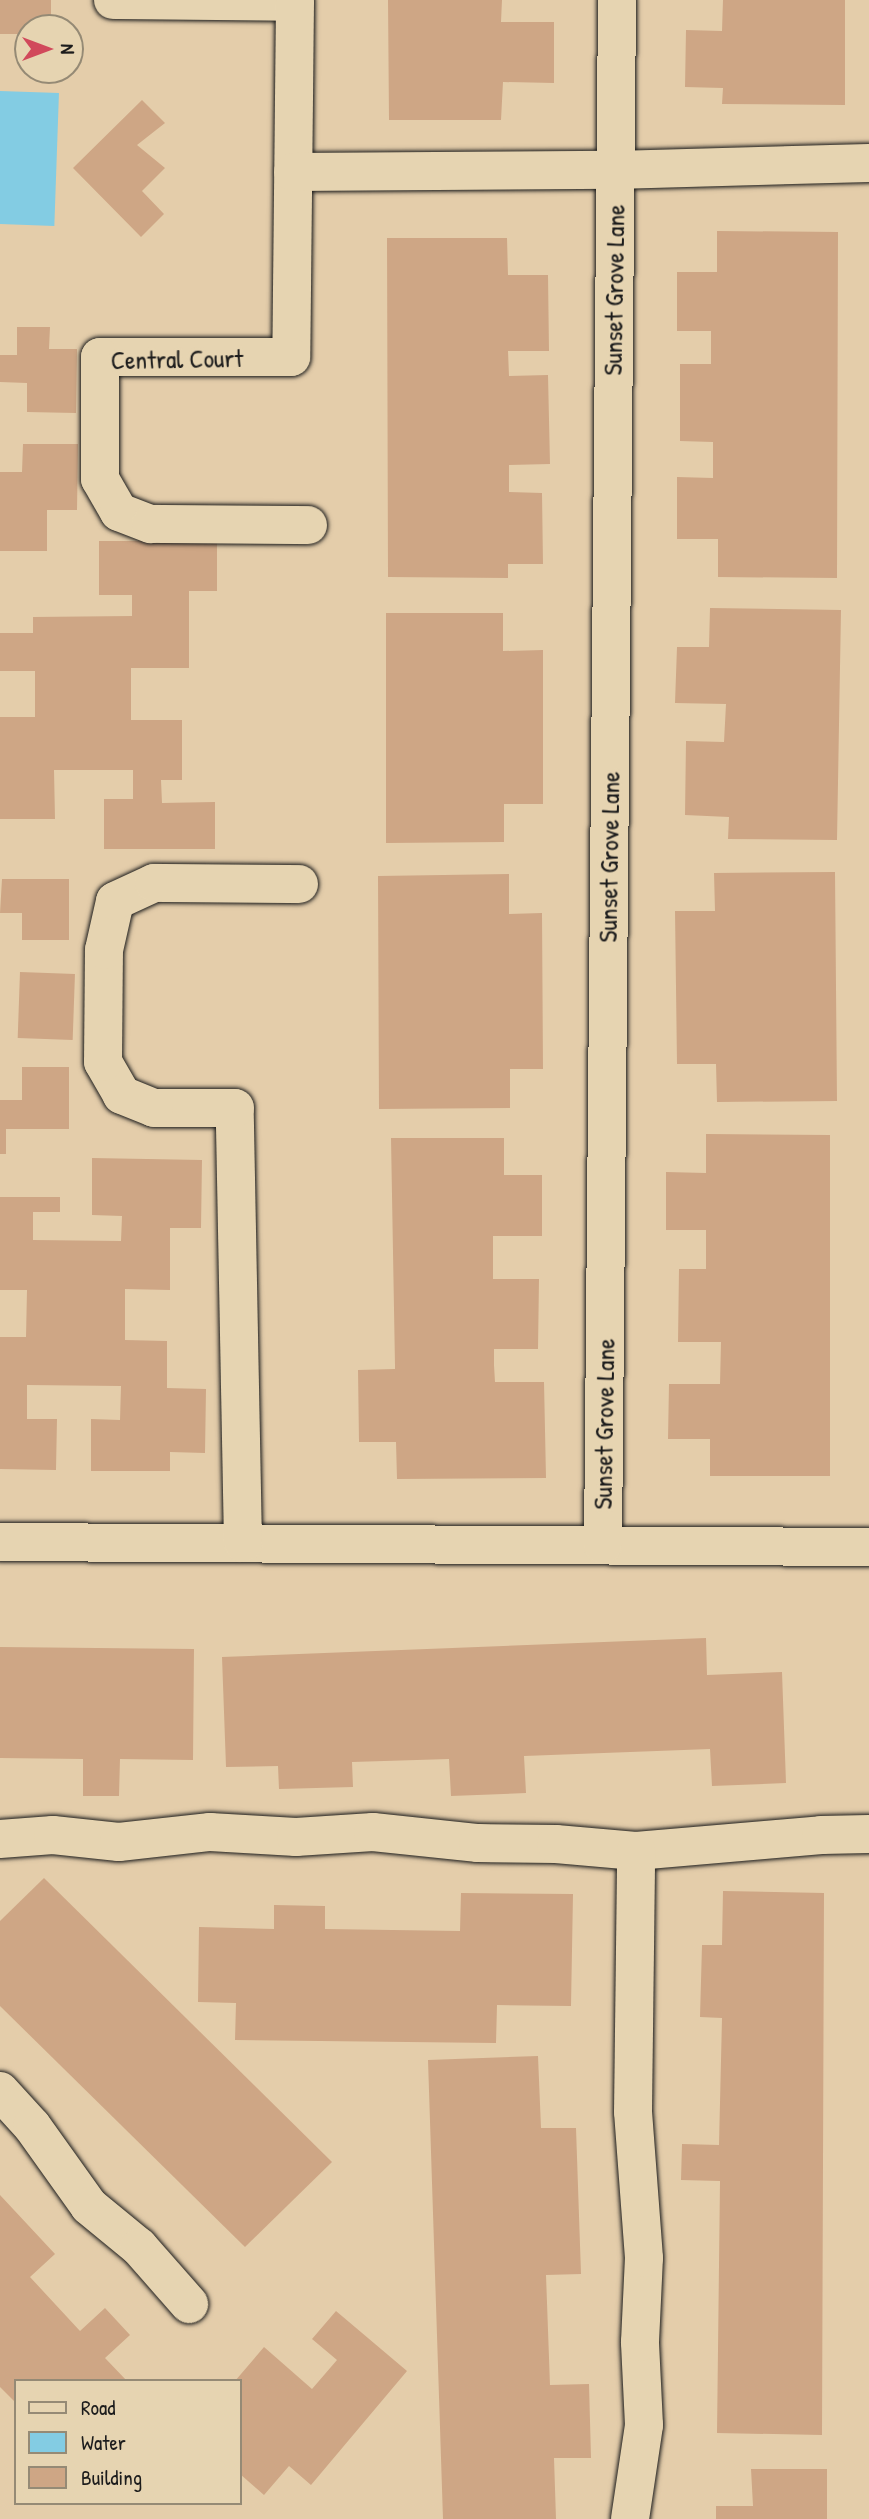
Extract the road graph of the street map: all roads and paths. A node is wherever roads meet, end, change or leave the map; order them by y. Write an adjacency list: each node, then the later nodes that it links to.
1 (113, 0): 5 (street, Central Court)
2 (617, 0): 4 (street, Sunset Grove Lane)
3 (869, 163): 4 (street, Sunset Grove Lane)
4 (615, 170): 5 (street); 10 (street, Sunset Grove Lane)
5 (293, 172): 6 (street, Central Court)
6 (308, 525)
7 (299, 884): 9 (street)
8 (0, 1542): 9 (street, Sunset Grove Lane)
9 (243, 1543): 10 (street, Sunset Grove Lane)
10 (603, 1545): 11 (street, Sunset Grove Lane)
11 (869, 1547)
12 (869, 1834): 14 (street)
13 (0, 1839): 14 (street)
14 (636, 1852): 17 (street)
15 (0, 2091): 16 (street)
16 (189, 2304)
17 (630, 2519)

